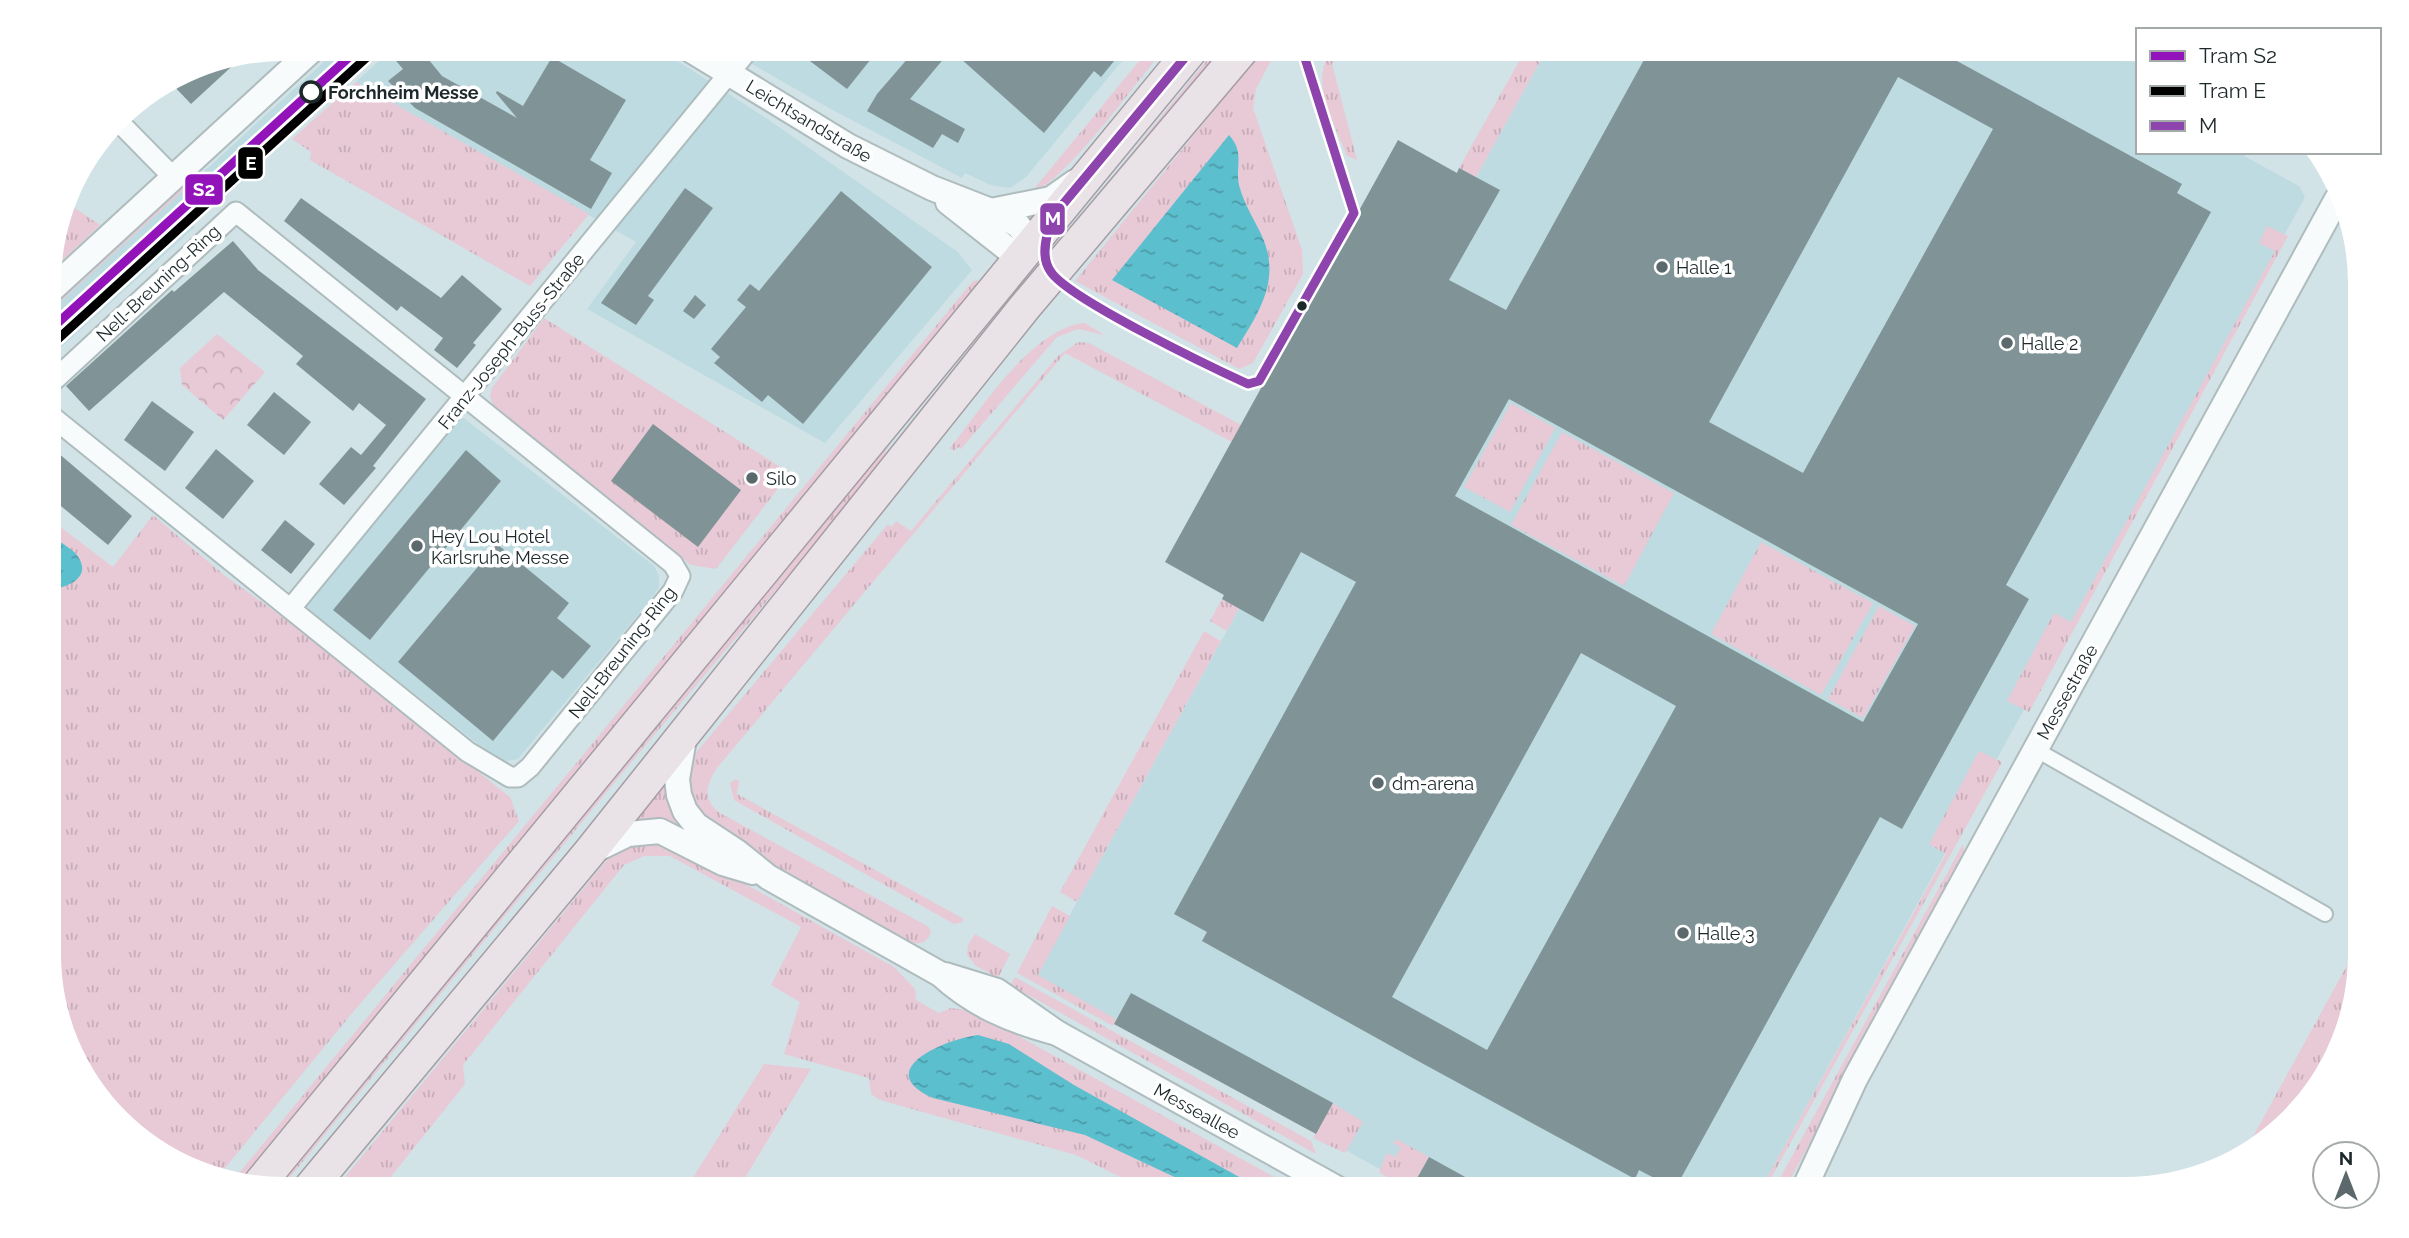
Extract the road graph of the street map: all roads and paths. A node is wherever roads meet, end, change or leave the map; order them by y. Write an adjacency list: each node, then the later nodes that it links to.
1 (1231, 61): 13 (main road)
2 (299, 62): 9 (street)
3 (710, 62): 6 (street, Leichtsandstraße)
4 (739, 62): 6 (street, Franz-Joseph-Buss-Straße)
5 (1182, 62): 8 (main road)
6 (730, 74): 10 (street, Leichtsandstraße); 16 (street, Franz-Joseph-Buss-Straße)
7 (125, 129): 9 (street)
8 (1090, 172): 12 (street); 13 (main road)
9 (174, 178): 14 (street)
10 (932, 188): 12 (street, Leichtsandstraße); 13 (street, Leichtsandstraße)
11 (2333, 206): 26 (street, Messestraße)
12 (992, 211): 13 (street, Leichtsandstraße)
13 (1034, 261): 19 (main road); 24 (main road)
14 (62, 280)
15 (62, 373): 16 (street, Nell-Breuning-Ring)
16 (464, 398): 18 (street, Franz-Joseph-Buss-Straße); 18 (street, Nell-Breuning-Ring)
17 (62, 424): 18 (street, Nell-Breuning-Ring)
18 (292, 608)
19 (685, 733): 21 (main road); 22 (street, Messeallee)
20 (2047, 756): 23 (street)
21 (589, 853): 22 (street, Messeallee); 27 (main road)
22 (768, 877): 25 (street, Messeallee)
23 (2325, 914)
24 (266, 1176)
25 (1315, 1176)
26 (1810, 1176)
27 (319, 1177)

